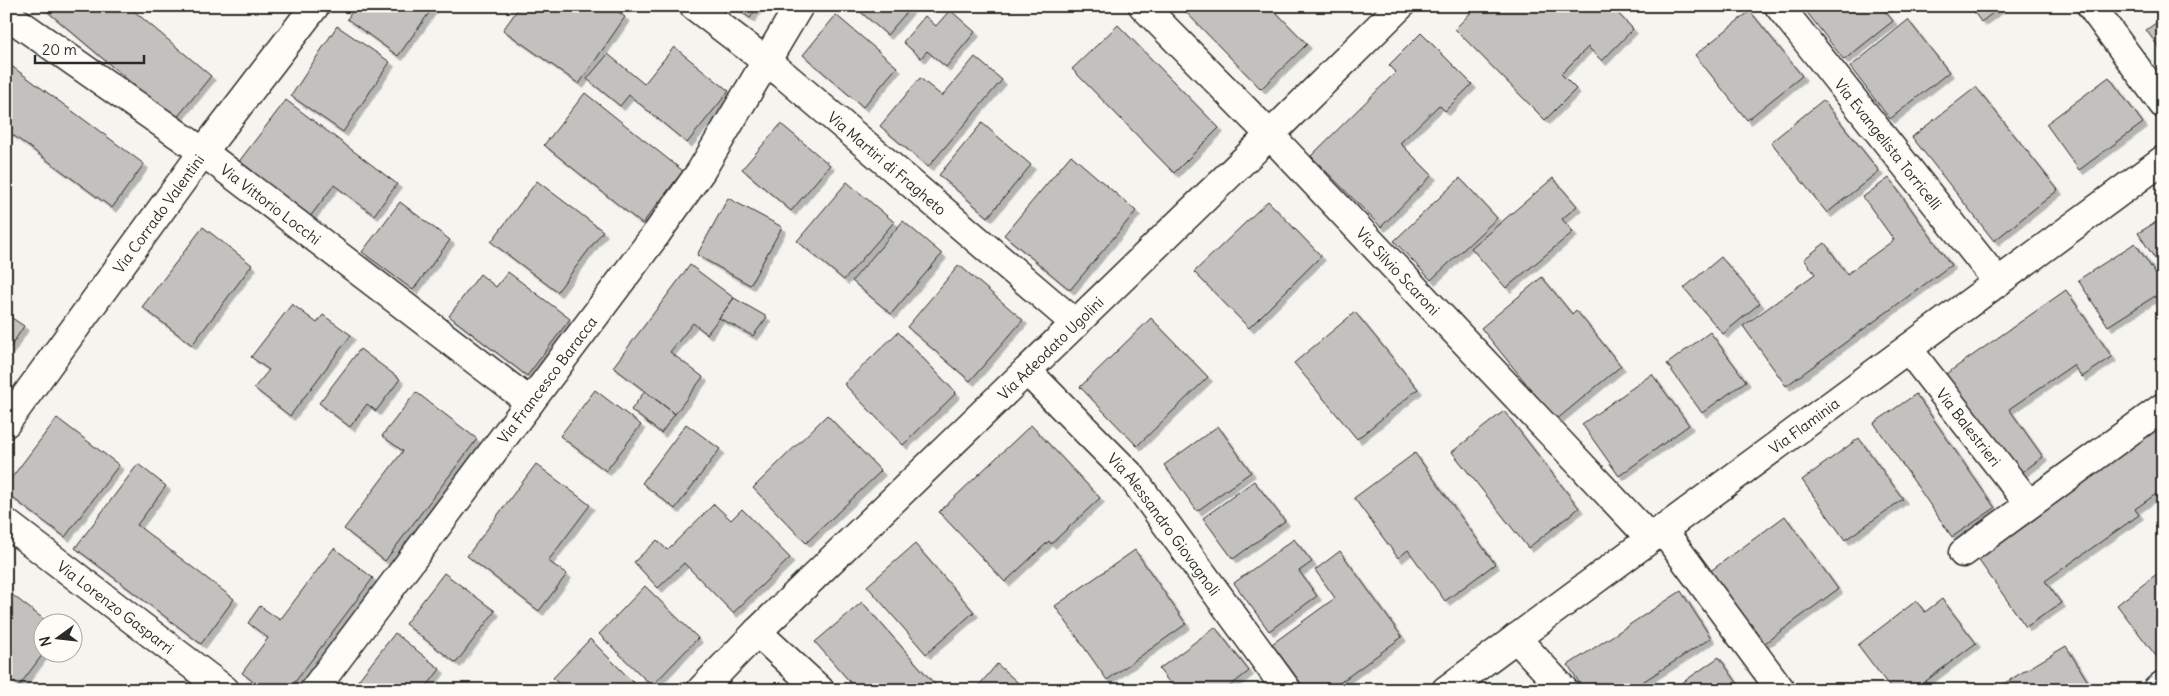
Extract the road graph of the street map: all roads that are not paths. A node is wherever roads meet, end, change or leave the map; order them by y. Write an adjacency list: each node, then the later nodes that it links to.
1 (315, 6): 12 (street, Via Corrado Valentini)
2 (694, 6): 9 (street, Via Martiri di Fragheto)
3 (799, 6): 9 (street, Via Francesco Baracca)
4 (1143, 6): 11 (street, Via Silvio Scaroni)
5 (1400, 6): 11 (street, Via Adeodato Ugolini)
6 (1779, 6): 14 (street, Via Evangelista Torricelli)
7 (2091, 6): 10 (street)
8 (6, 14): 12 (street, Via Vittorio Locchi)
9 (767, 61): 15 (street, Via Martiri di Fragheto); 18 (street, Via Francesco Baracca)
10 (2163, 104)
11 (1270, 135): 15 (street, Via Adeodato Ugolini); 23 (street, Via Silvio Scaroni)
12 (204, 152): 18 (street, Via Vittorio Locchi); 20 (street, Via Corrado Valentini)
13 (2163, 160): 14 (street, Via Flaminia)
14 (1998, 282): 16 (street, Via Flaminia)
15 (1076, 324): 17 (street, Via Adeodato Ugolini)
16 (1908, 349): 21 (street, Via Balestrieri); 23 (street, Via Flaminia)
17 (1028, 370): 25 (street, Via Adeodato Ugolini); 32 (street, Via Alessandro Giovagnoli)
18 (530, 402): 29 (street, Via Francesco Baracca)
19 (2163, 407): 21 (street)
20 (6, 423)
21 (2029, 504): 24 (street)
22 (6, 523): 28 (street, Via Lorenzo Gasparri)
23 (1656, 533): 26 (street, Via Flaminia); 35 (street, Via Silvio Scaroni)
24 (1963, 552)
25 (757, 632): 30 (street, Via Adeodato Ugolini); 31 (street)
26 (1516, 638): 33 (street, Via Flaminia); 34 (street)
27 (2163, 685): 36 (street)
28 (224, 690)
29 (314, 690)
30 (701, 690)
31 (820, 690)
32 (1287, 690)
33 (1446, 690)
34 (1564, 690)
35 (1781, 690)
36 (2157, 690)

